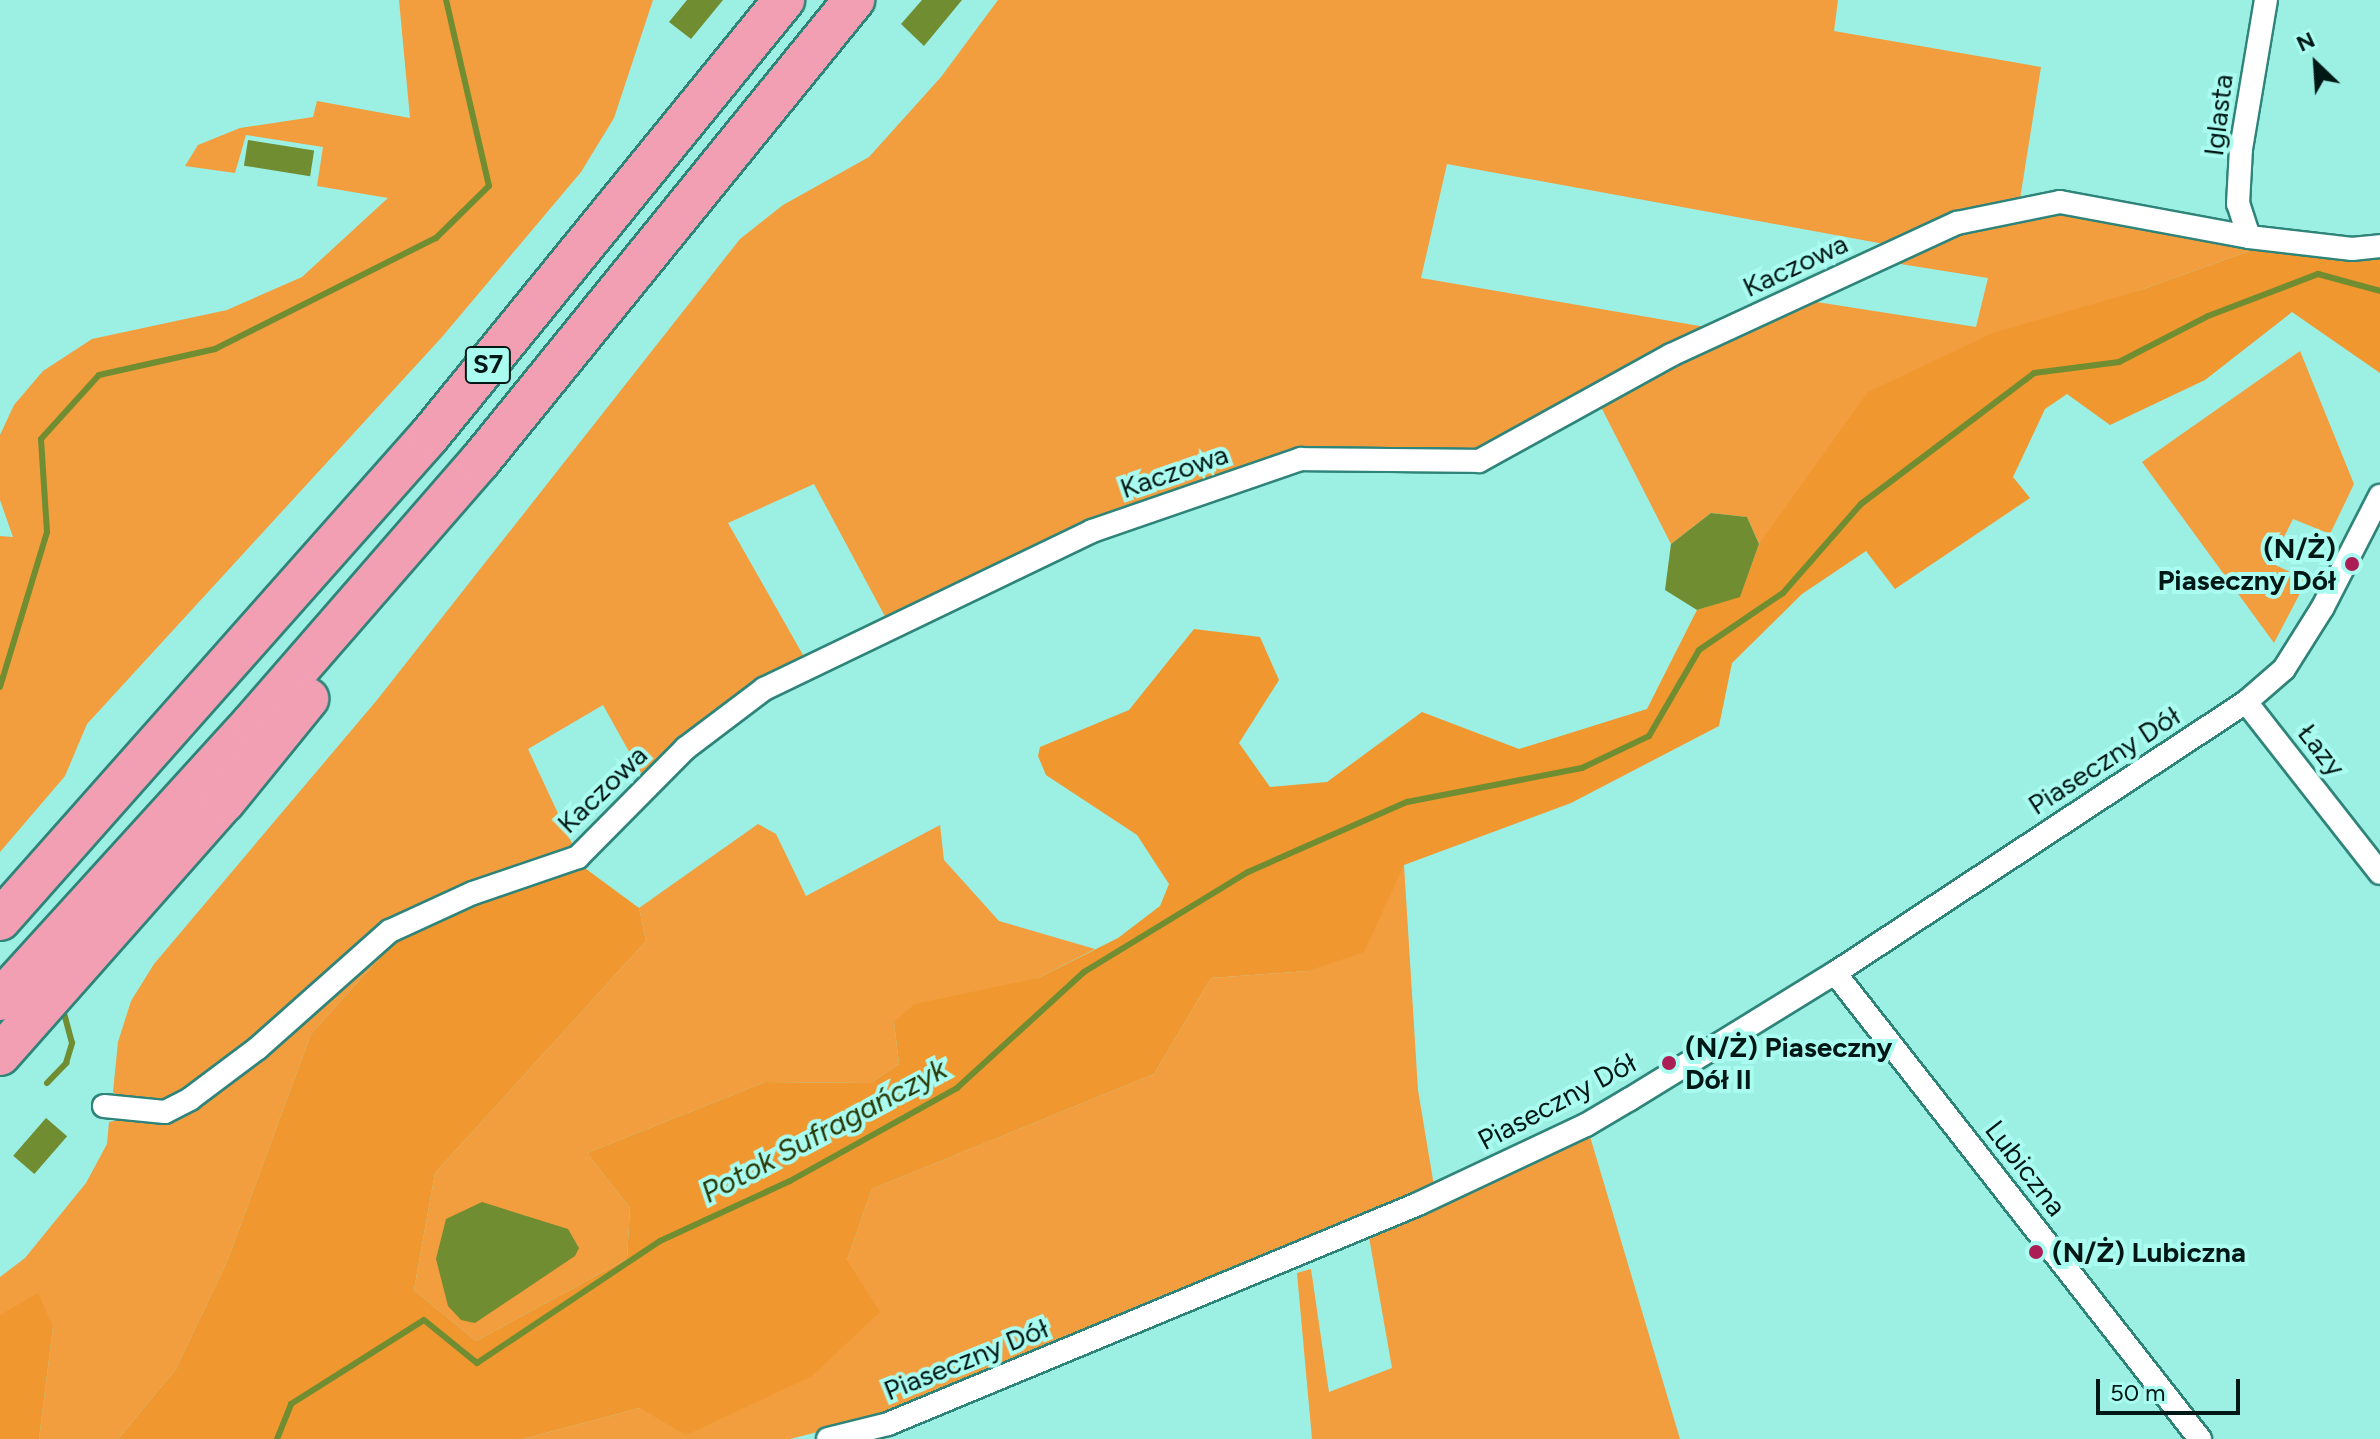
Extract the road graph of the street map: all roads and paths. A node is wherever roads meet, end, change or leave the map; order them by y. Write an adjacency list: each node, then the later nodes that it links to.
1 (784, 0): 10 (highway, S7)
2 (854, 0): 6 (highway, S7)
3 (2266, 0): 4 (street, Iglasta)
4 (2249, 237): 5 (street, Kaczowa); 14 (street, Kaczowa)
5 (2380, 246)
6 (553, 373): 12 (highway, S7); 13 (highway)
7 (2380, 496): 8 (street, Piaseczny Dół)
8 (2246, 702): 9 (street, Łazy); 11 (street, Piaseczny Dół)
9 (2380, 873)
10 (0, 920)
11 (1835, 973): 15 (street, Piaseczny Dół); 16 (street, Lubiczna)
12 (0, 1000)
13 (0, 1055)
14 (104, 1106)
15 (828, 1439)
16 (2200, 1439)

